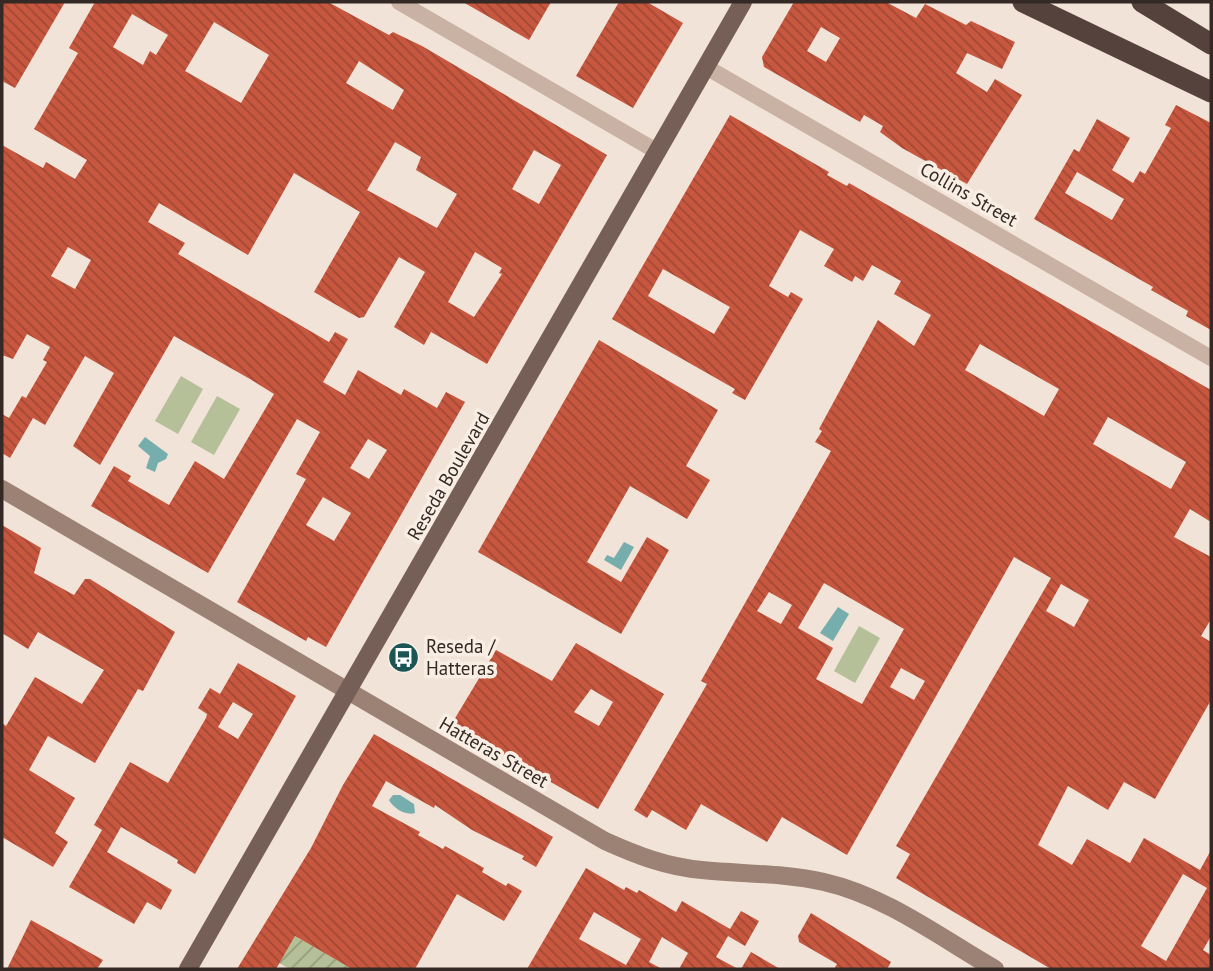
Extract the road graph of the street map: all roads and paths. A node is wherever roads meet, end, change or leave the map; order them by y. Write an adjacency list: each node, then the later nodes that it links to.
1 (399, 2): 8 (street)
2 (743, 2): 6 (main road, Reseda Boulevard)
3 (1023, 2): 7 (highway)
4 (1142, 2): 5 (highway)
5 (1211, 44)
6 (706, 67): 8 (main road, Reseda Boulevard); 9 (street, Collins Street)
7 (1211, 92)
8 (658, 152): 11 (main road, Reseda Boulevard)
9 (1211, 358)
10 (2, 489): 11 (street, Hatteras Street)
11 (348, 692): 12 (main road, Reseda Boulevard); 13 (street, Hatteras Street)
12 (188, 969)
13 (995, 969)

